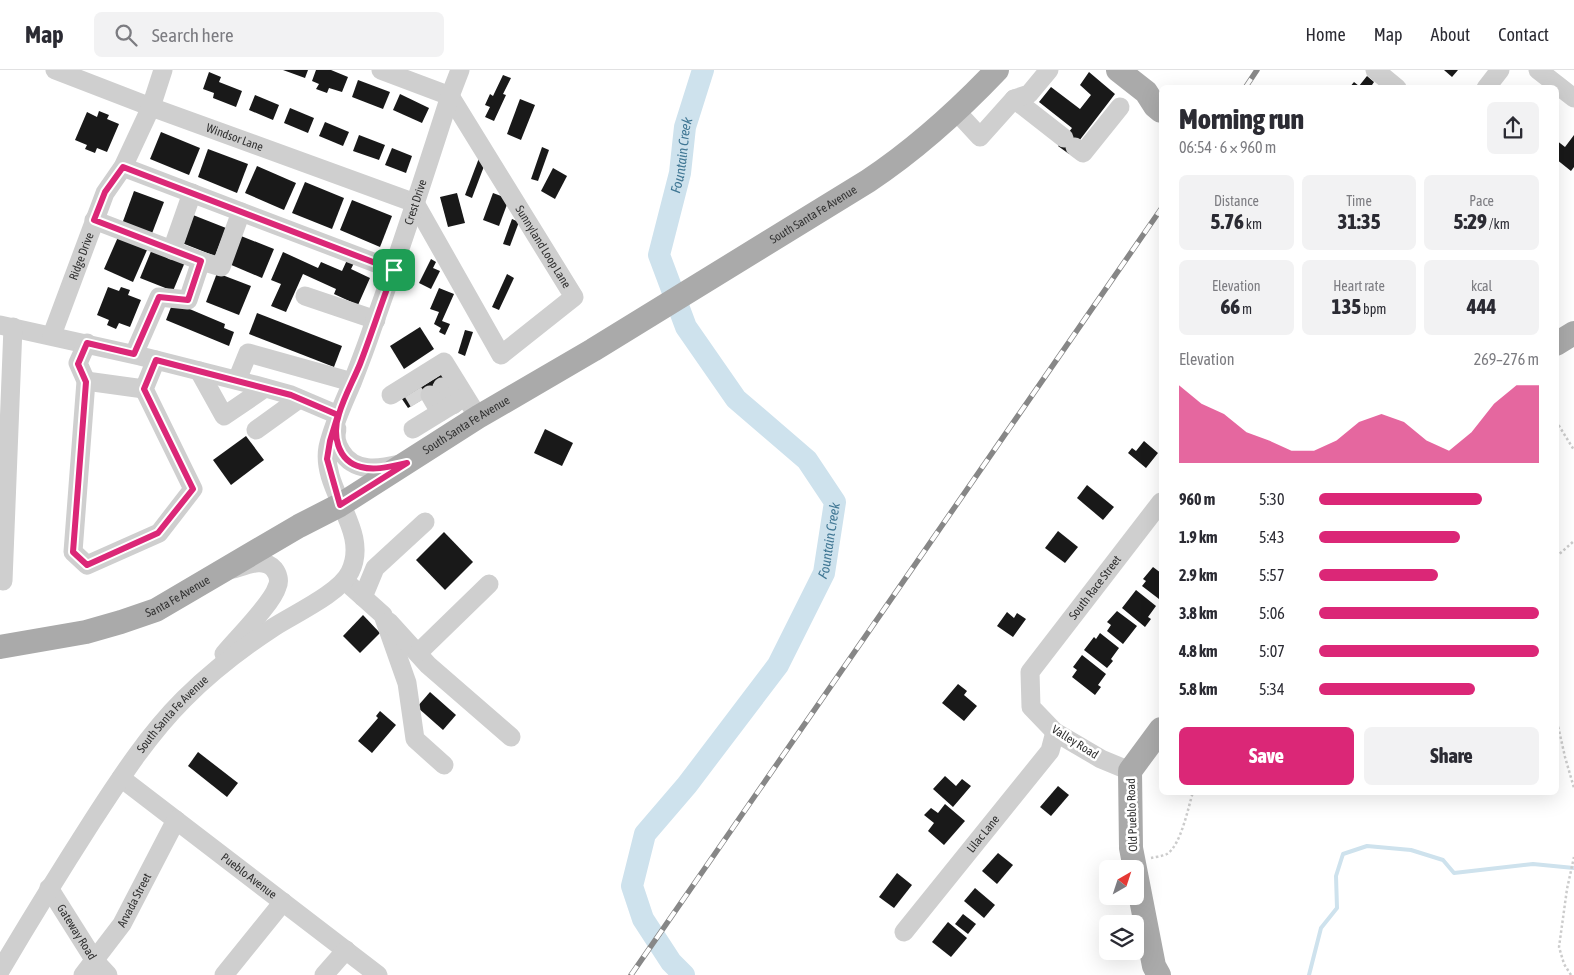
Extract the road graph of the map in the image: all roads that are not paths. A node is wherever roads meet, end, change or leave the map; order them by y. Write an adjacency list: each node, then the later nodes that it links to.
1 (55, 70): 17 (street, Windsor Lane)
2 (163, 70): 17 (street, Ridge Drive)
3 (381, 70): 14 (street)
4 (460, 70): 14 (street, Crest Drive)
5 (997, 70): 20 (main road, South Santa Fe Avenue)
6 (1049, 70): 16 (street)
7 (1118, 70): 13 (main road)
8 (1375, 70): 10 (street)
9 (1538, 70): 11 (street)
10 (1392, 85)
11 (1557, 85)
12 (1559, 86): 15 (street)
13 (1154, 93): 19 (main road)
14 (450, 96): 23 (street, Crest Drive); 23 (street, Sunnyland Loop Lane)
15 (1574, 98)
16 (1014, 99): 18 (street); 20 (street)
17 (151, 107): 21 (street, Ridge Drive); 23 (street, Windsor Lane)
18 (1120, 107)
19 (1159, 109)
20 (956, 111): 49 (main road, South Santa Fe Avenue)
21 (123, 167): 22 (street); 25 (street, Ridge Drive)
22 (192, 193): 24 (street); 26 (street)
23 (415, 203): 28 (street, Crest Drive)
24 (240, 212): 27 (street); 28 (street)
25 (94, 220): 26 (street); 33 (street, Ridge Drive)
26 (172, 250): 27 (street)
27 (201, 261): 36 (street)
28 (394, 270): 30 (street, Crest Drive)
29 (304, 296): 30 (street)
30 (376, 320): 41 (street, Crest Drive)
31 (6, 326): 33 (street); 56 (street)
32 (1574, 333): 34 (main road)
33 (52, 335): 35 (street)
34 (1559, 342)
35 (87, 343): 36 (street); 40 (street)
36 (134, 354): 37 (street)
37 (156, 360): 38 (street); 44 (street)
38 (199, 371): 39 (street); 43 (street)
39 (237, 380): 41 (street); 43 (street)
40 (86, 382): 44 (street); 44 (street)
41 (352, 382): 48 (street, Crest Drive)
42 (425, 386): 45 (street); 47 (street); 47 (street); 47 (street)
43 (265, 388): 46 (street)
44 (144, 389)
45 (391, 395)
46 (300, 399): 48 (street); 50 (street)
47 (440, 412): 49 (street)
48 (338, 415): 51 (street); 52 (street, Crest Drive)
49 (478, 417): 51 (main road, South Santa Fe Avenue)
50 (256, 430)
51 (407, 463): 52 (main road, South Santa Fe Avenue)
52 (340, 505): 55 (main road, Santa Fe Avenue); 57 (street)
53 (1159, 505): 63 (street, South Race Street)
54 (425, 522): 59 (street)
55 (221, 573): 61 (main road, Santa Fe Avenue); 64 (street)
56 (3, 581)
57 (345, 581): 59 (street); 64 (street, South Santa Fe Avenue)
58 (488, 584): 62 (street)
59 (363, 597): 60 (street)
60 (383, 616): 62 (street); 68 (street)
61 (0, 647)
62 (418, 653): 67 (street)
63 (1030, 672): 65 (street, Valley Road)
64 (192, 692): 70 (street, South Santa Fe Avenue)
65 (1055, 732): 69 (street, Valley Road); 74 (street, Lilac Lane)
66 (1159, 732): 69 (main road)
67 (511, 738)
68 (444, 765)
69 (1130, 771): 82 (main road, Old Pueblo Road)
70 (120, 778): 71 (street, Pueblo Avenue); 72 (street, South Santa Fe Avenue)
71 (176, 820): 73 (street, Pueblo Avenue); 76 (street, Arvada Street)
72 (49, 888): 76 (street, Gateway Road); 77 (street, South Santa Fe Avenue)
73 (283, 902): 75 (street, Pueblo Avenue); 79 (street)
74 (904, 932)
75 (346, 950): 80 (street); 81 (street, Pueblo Avenue)
76 (89, 968): 78 (street, Gateway Road)
77 (0, 971)
78 (108, 975)
79 (224, 975)
80 (324, 975)
81 (378, 975)
82 (1158, 975)

